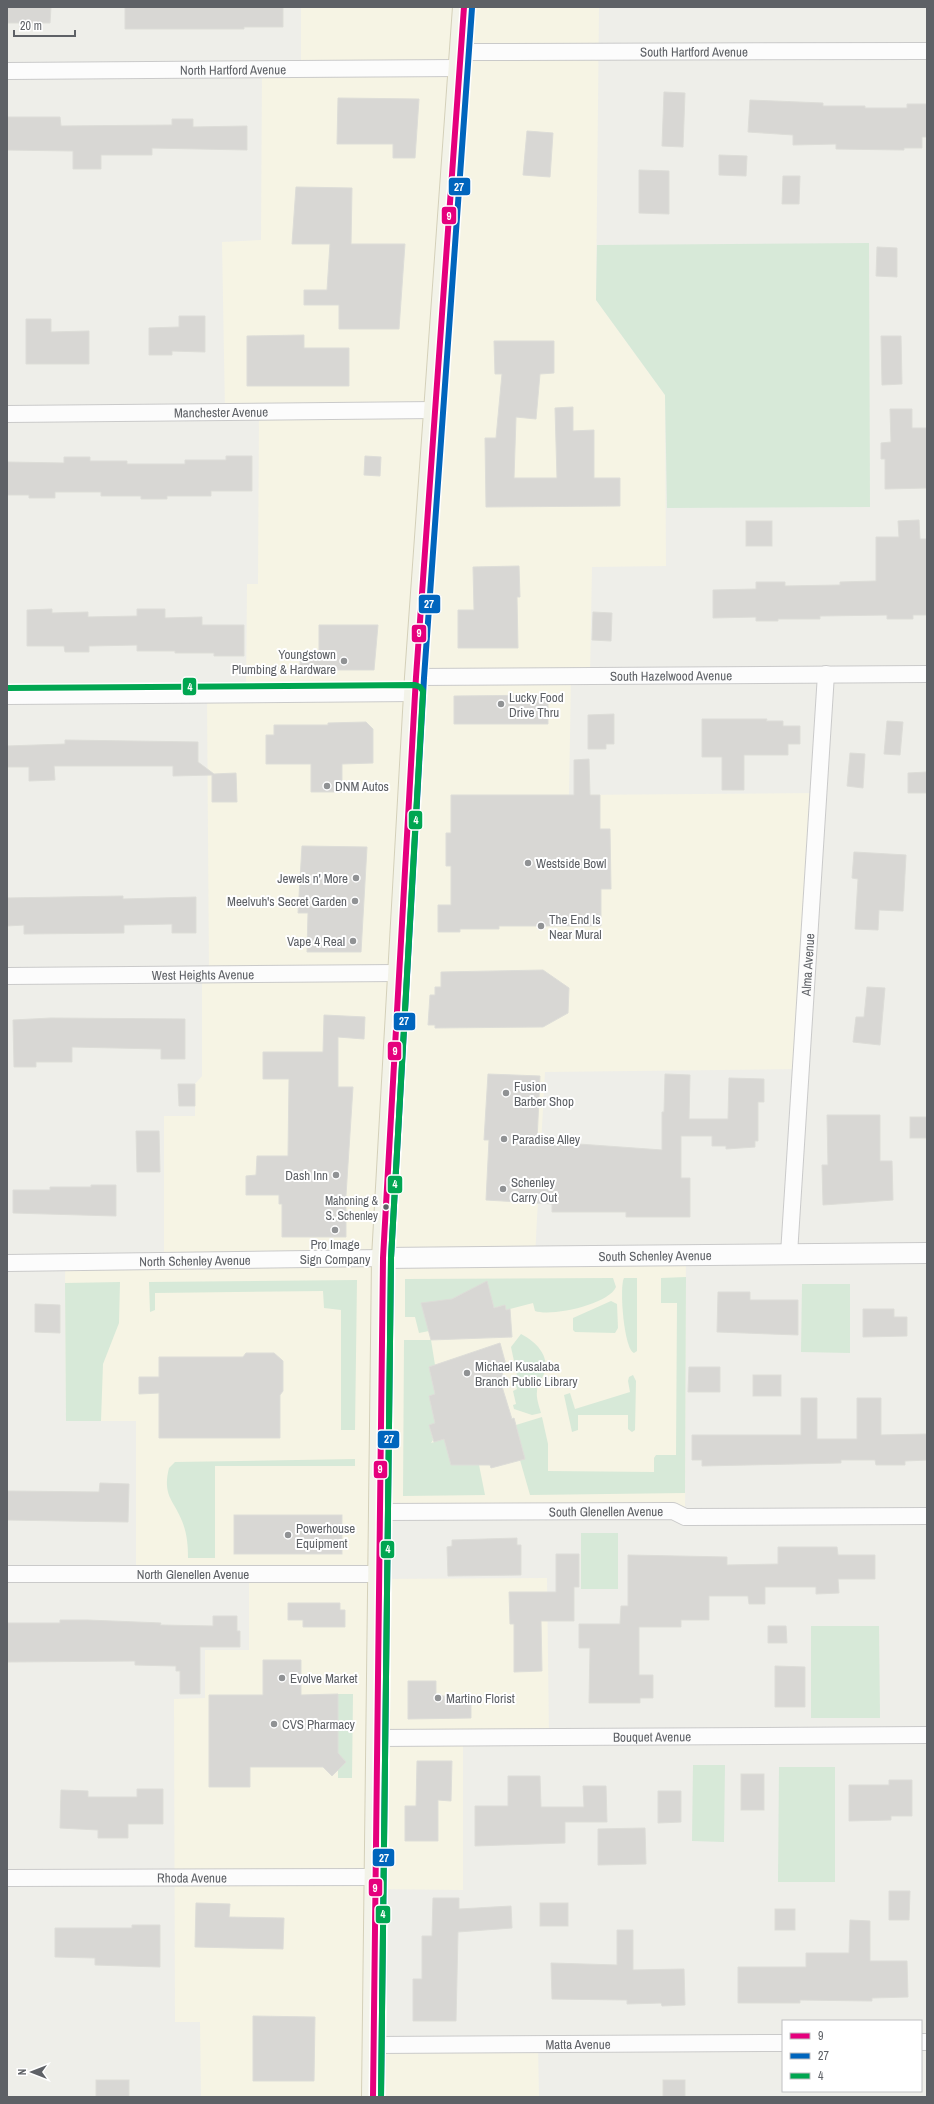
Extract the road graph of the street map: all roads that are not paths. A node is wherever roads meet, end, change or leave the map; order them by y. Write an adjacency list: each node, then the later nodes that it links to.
1 (464, 7): 3 (main road)
2 (927, 51): 3 (street, South Hartford Avenue)
3 (460, 60): 4 (street, North Hartford Avenue); 5 (main road)
4 (7, 71)
5 (435, 410): 6 (street, Manchester Avenue); 9 (main road)
6 (7, 414)
7 (826, 674): 8 (street, South Hazelwood Avenue); 9 (street, South Hazelwood Avenue); 14 (street, Alma Avenue)
8 (927, 674)
9 (415, 685): 10 (street, South Hazelwood Avenue); 11 (main road)
10 (7, 696)
11 (398, 973): 12 (street, West Heights Avenue); 15 (main road)
12 (7, 976)
13 (927, 1253): 14 (street, South Schenley Avenue)
14 (789, 1254): 15 (street, South Schenley Avenue)
15 (383, 1258): 16 (street, North Schenley Avenue); 17 (main road)
16 (7, 1263)
17 (380, 1512): 18 (street, South Glenellen Avenue); 20 (main road)
18 (927, 1516)
19 (7, 1574): 20 (street, North Glenellen Avenue)
20 (379, 1574): 22 (main road)
21 (927, 1735): 22 (street, Bouquet Avenue)
22 (378, 1738): 23 (main road)
23 (376, 1877): 24 (street, Rhoda Avenue); 26 (main road)
24 (7, 1878)
25 (782, 2043): 26 (street, Matta Avenue)
26 (374, 2046): 27 (main road)
27 (373, 2097)

